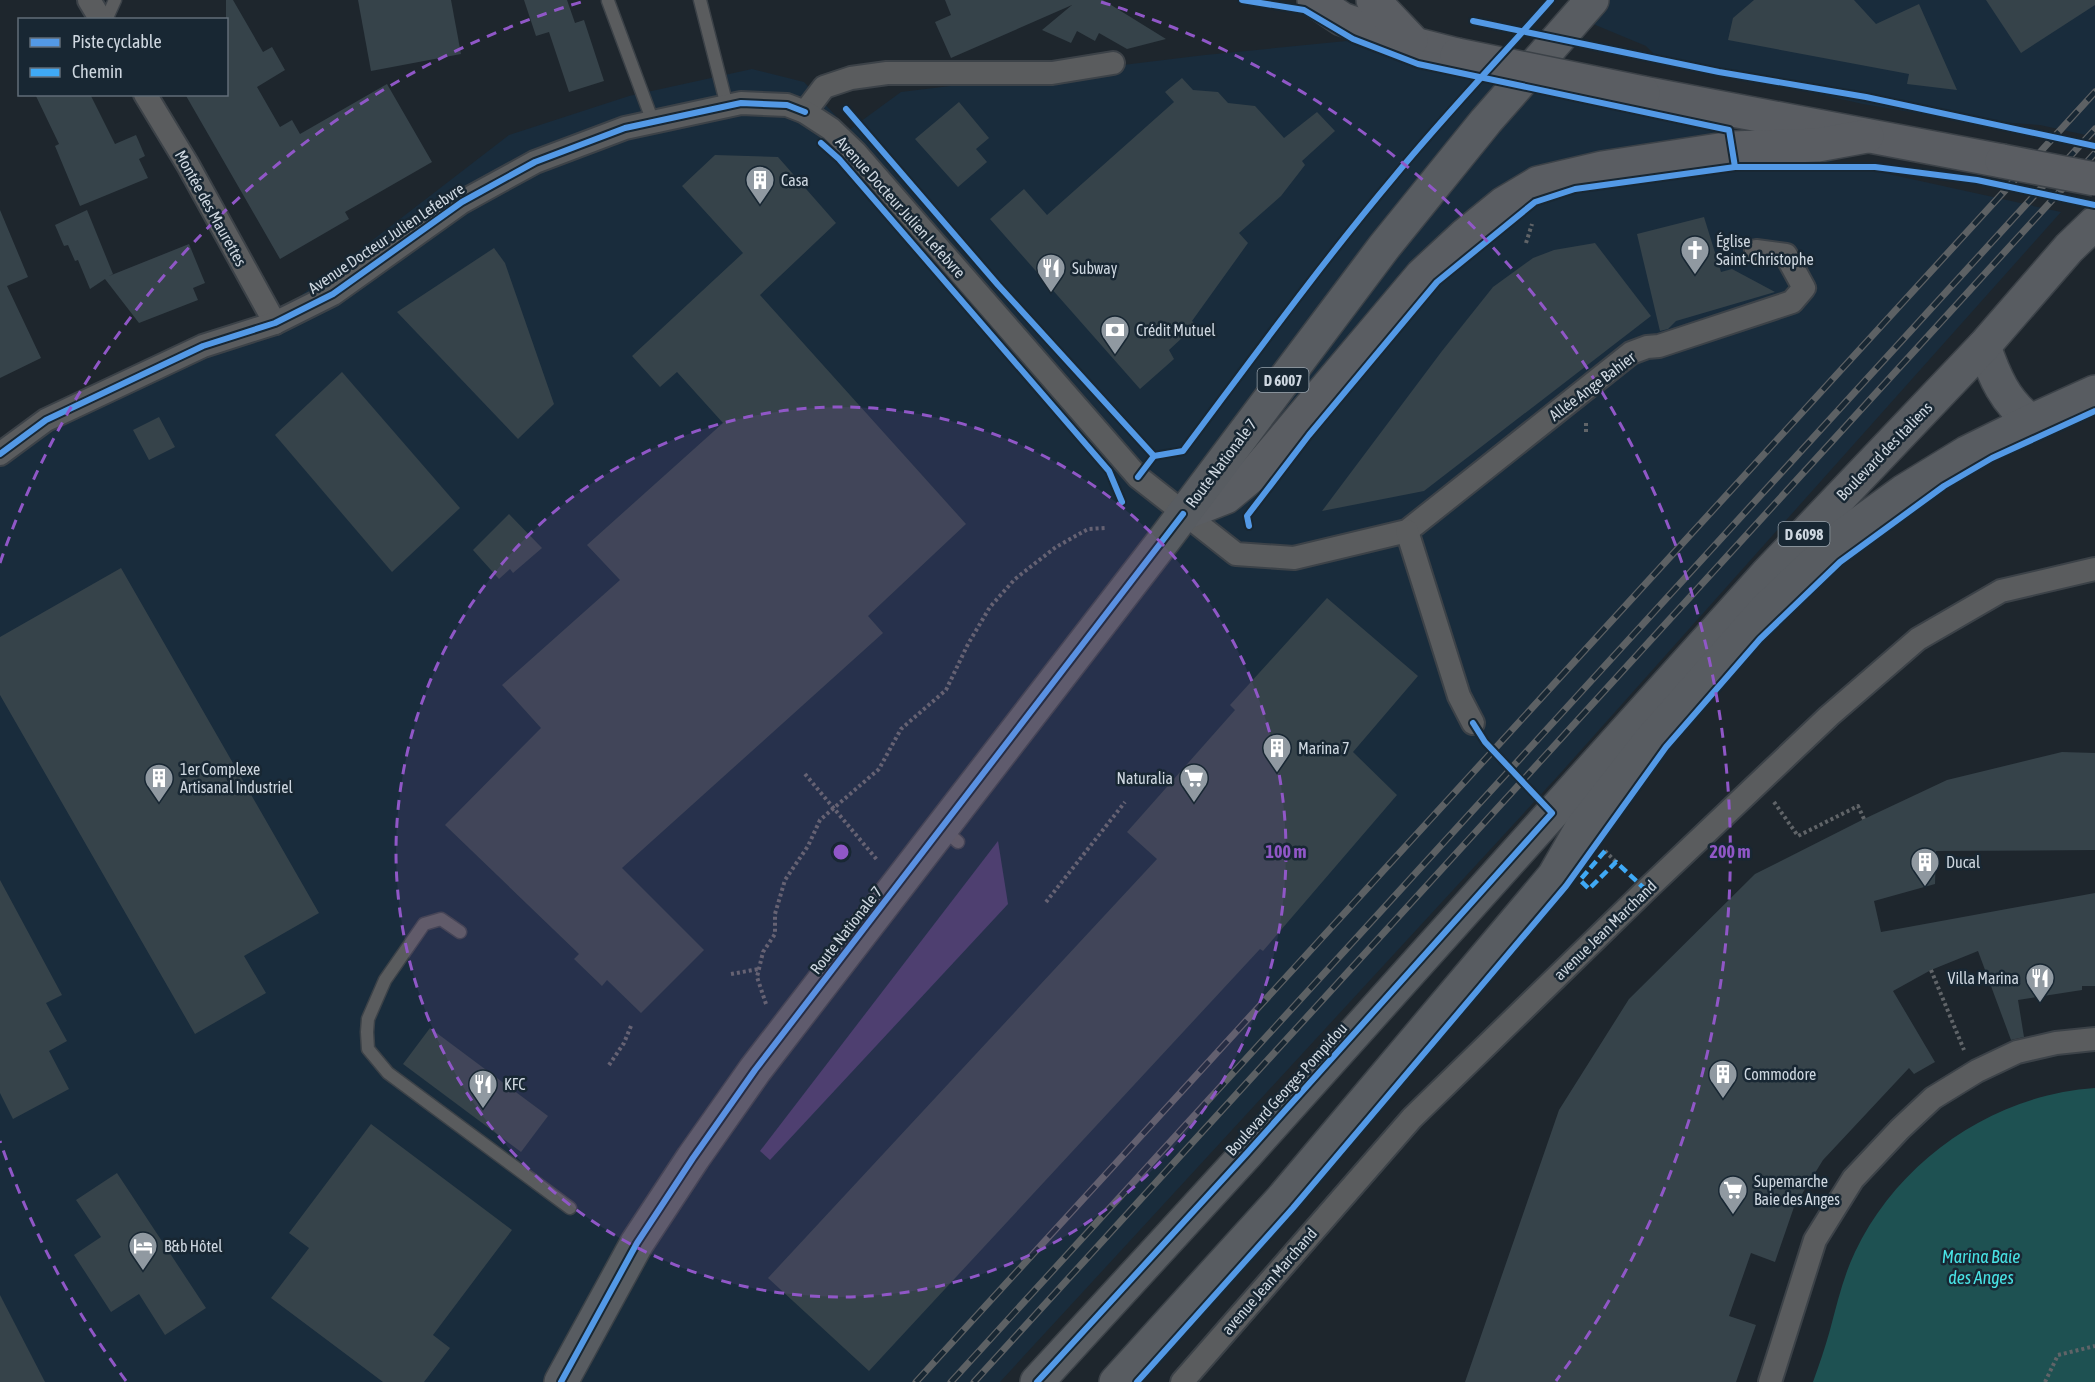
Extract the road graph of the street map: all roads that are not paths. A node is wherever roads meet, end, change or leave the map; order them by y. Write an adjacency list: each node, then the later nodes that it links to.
1 (89, 0): 8 (street)
2 (115, 0): 9 (lane)
3 (700, 0): 13 (lane)
4 (1314, 0): 10 (main road)
5 (1372, 0): 10 (main road)
6 (1592, 0): 25 (main road, Route Nationale 7 / D 6007)
7 (608, 1): 15 (lane)
8 (99, 18)
9 (107, 18)
10 (1414, 44): 16 (main road, bridge)
11 (1113, 63): 14 (street)
12 (146, 96): 20 (street, Montée des Maurettes)
13 (727, 106): 14 (street, Avenue Docteur Julien Lefebvre); 15 (street, Avenue Docteur Julien Lefebvre)
14 (805, 112): 25 (street, Avenue Docteur Julien Lefebvre)
15 (653, 122): 20 (street, Avenue Docteur Julien Lefebvre)
16 (1867, 136): 17 (main road, bridge); 25 (main road)
17 (2095, 179)
18 (2095, 223): 21 (main road, Boulevard des Italiens / D 6098)
19 (1756, 251): 26 (street, Allée Ange Bahier)
20 (275, 323): 24 (street, Avenue Docteur Julien Lefebvre)
21 (1984, 346): 23 (main road); 29 (main road, Boulevard des Italiens / D 6098)
22 (2095, 392): 23 (main road, Boulevard des Italiens / D 6098)
23 (2031, 421): 36 (main road, Boulevard des Italiens / D 6098)
24 (0, 454)
25 (1183, 514): 26 (street, Avenue Docteur Julien Lefebvre); 34 (main road, Route Nationale 7 / D 6007)
26 (1407, 531): 28 (street)
27 (2095, 569): 37 (street, avenue Jean Marchand)
28 (1473, 723)
29 (1552, 813): 33 (main road, Boulevard Georges Pompidou / D 6098)
30 (460, 932): 32 (lane)
31 (2095, 1039): 38 (street)
32 (570, 1208)
33 (1058, 1367): 35 (main road, Boulevard Georges Pompidou / D 6098)
34 (561, 1382)
35 (1037, 1382)
36 (1116, 1382)
37 (1182, 1382)
38 (1770, 1382)

